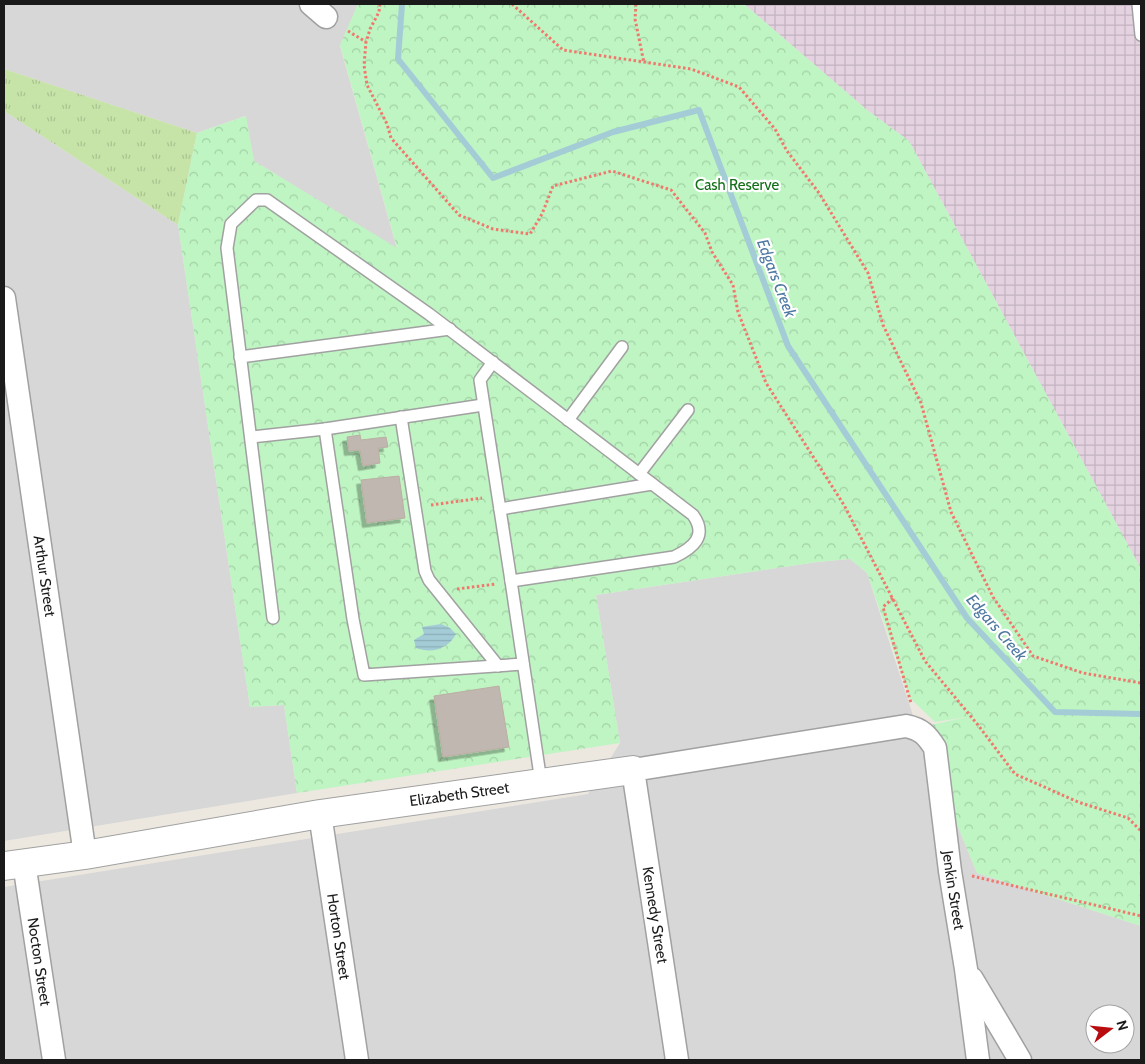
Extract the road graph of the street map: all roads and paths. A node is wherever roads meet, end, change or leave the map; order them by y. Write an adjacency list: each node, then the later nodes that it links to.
1 (380, 4): 7 (path)
2 (512, 4): 8 (path)
3 (636, 4): 8 (path)
4 (1138, 4): 6 (lane)
5 (348, 31): 7 (path)
6 (1141, 35)
7 (366, 42): 27 (path)
8 (644, 63): 31 (path)
9 (4, 298): 38 (street, Arthur Street)
10 (450, 329): 12 (lane); 12 (lane); 13 (lane)
11 (622, 347): 17 (lane)
12 (240, 357): 19 (lane)
13 (493, 362): 14 (lane); 17 (lane)
14 (483, 405): 16 (lane); 22 (lane)
15 (688, 410): 20 (lane)
16 (401, 417): 18 (lane); 23 (lane)
17 (568, 420): 20 (lane)
18 (325, 429): 19 (lane); 30 (lane)
19 (250, 437): 28 (lane)
20 (639, 474): 21 (lane)
21 (652, 484): 24 (lane); 25 (lane)
22 (498, 496): 23 (path); 24 (lane)
23 (415, 507): 26 (lane)
24 (500, 509): 25 (lane)
25 (511, 582): 26 (path); 29 (lane)
26 (438, 592): 30 (lane)
27 (893, 598): 32 (path); 37 (path)
28 (273, 618)
29 (523, 664): 30 (lane); 35 (lane)
30 (498, 666)
31 (1141, 683)
32 (911, 703)
33 (917, 728): 34 (street, Elizabeth Street); 40 (street, Jenkin Street)
34 (633, 770): 35 (street, Elizabeth Street); 45 (street, Kennedy Street)
35 (541, 782): 36 (street, Elizabeth Street)
36 (320, 814): 38 (street, Elizabeth Street); 44 (street, Horton Street)
37 (1141, 831)
38 (85, 855): 39 (street, Elizabeth Street)
39 (14, 865): 43 (street, Nocton Street)
40 (950, 871): 41 (path); 42 (street, Jenkin Street)
41 (1141, 916)
42 (966, 970): 46 (street, Jenkin Street); 47 (street)
43 (54, 1060)
44 (357, 1060)
45 (677, 1060)
46 (978, 1060)
47 (1020, 1060)

